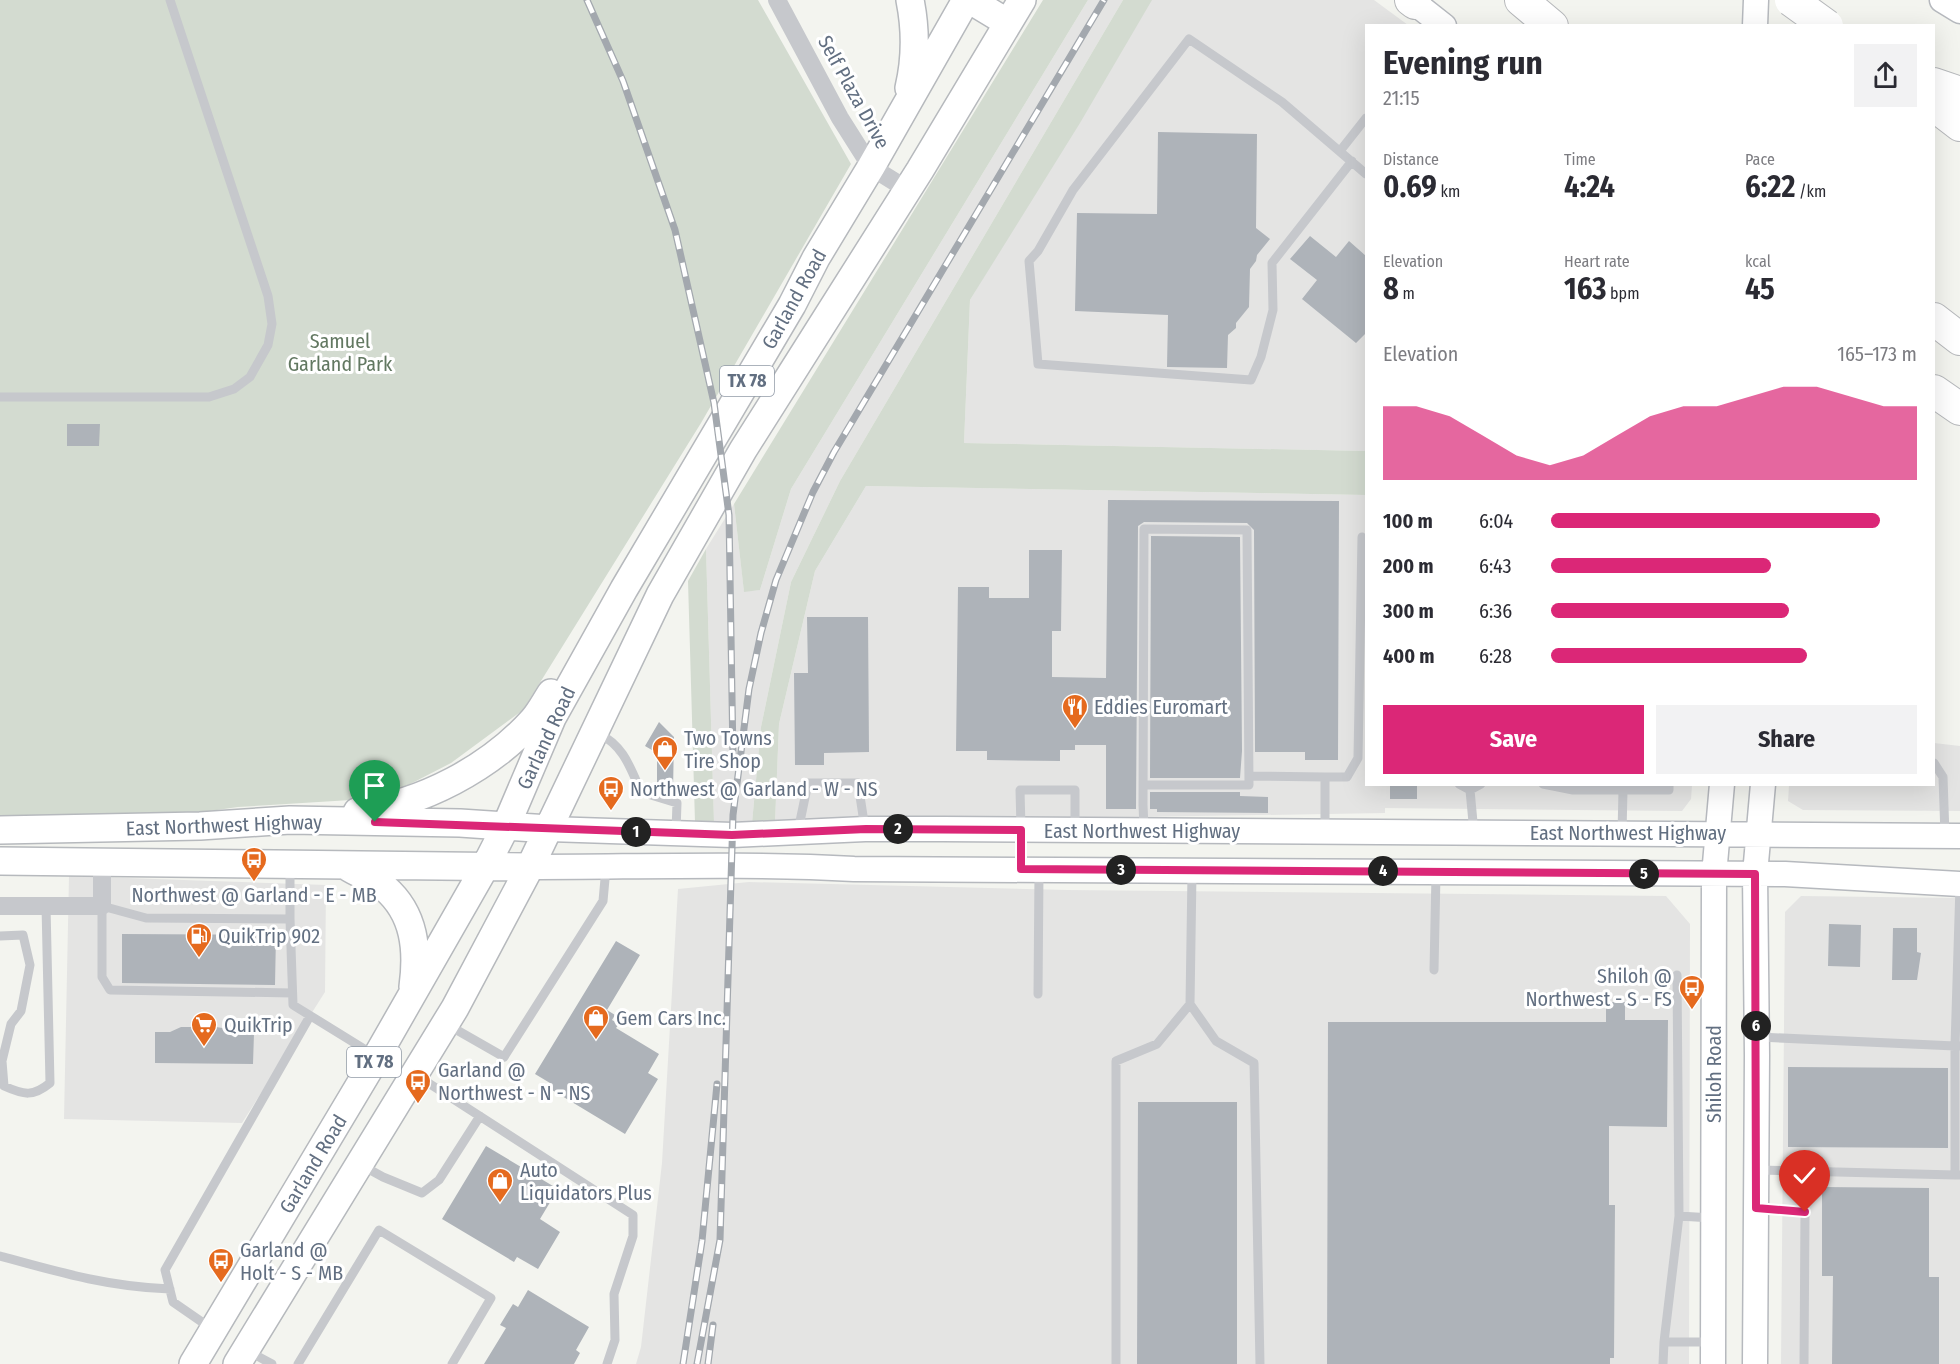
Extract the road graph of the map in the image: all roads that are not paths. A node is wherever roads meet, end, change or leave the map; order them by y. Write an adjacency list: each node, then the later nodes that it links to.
1 (170, 0): 33 (lane)
2 (777, 0): 27 (street, Self Plaza Drive)
3 (910, 0): 22 (main road)
4 (968, 0): 13 (main road); 22 (main road, TX 78)
5 (1022, 0): 13 (main road, TX 78)
6 (1521, 0): 15 (highway)
7 (1756, 0): 16 (main road)
8 (1791, 0): 18 (highway, bridge)
9 (1801, 0): 17 (main road)
10 (1942, 0): 12 (main road)
11 (1412, 1): 14 (main road)
12 (1960, 11)
13 (1008, 23): 29 (main road, TX 78)
14 (1441, 24)
15 (1550, 24)
16 (1755, 24)
17 (1800, 24)
18 (1824, 24)
19 (1935, 84): 20 (highway)
20 (1960, 93)
21 (1935, 106): 24 (highway)
22 (902, 113): 27 (main road, Garland Road / TX 78)
23 (1365, 119): 25 (lane)
24 (1960, 125)
25 (1340, 151): 26 (lane); 26 (lane)
26 (1352, 161): 28 (lane)
27 (871, 167): 29 (street, Self Plaza Drive); 38 (main road, Garland Road / TX 78)
28 (1365, 173)
29 (914, 180): 39 (main road, Garland Road / TX 78)
30 (1935, 320): 31 (highway)
31 (1960, 339)
32 (1935, 392): 35 (highway)
33 (0, 397)
34 (1935, 402): 36 (main road)
35 (1960, 409)
36 (1960, 422)
37 (1362, 537): 42 (lane)
38 (624, 589): 52 (main road); 53 (main road, Garland Road / TX 78)
39 (596, 732): 54 (main road, Garland Road / TX 78); 64 (lane)
40 (1935, 765): 67 (lane)
41 (1248, 776): 42 (lane); 43 (lane); 43 (lane)
42 (1325, 777): 60 (lane)
43 (1143, 785): 59 (lane)
44 (1463, 786): 51 (lane)
45 (1477, 786): 51 (lane)
46 (1553, 786): 50 (lane)
47 (1670, 786): 50 (lane)
48 (1722, 786): 65 (main road, Shiloh Road)
49 (1763, 786): 66 (main road)
50 (1623, 787): 63 (lane)
51 (1470, 790): 62 (lane)
52 (290, 820): 53 (main road, East Northwest Highway); 56 (main road, East Northwest Highway)
53 (506, 826): 54 (main road, East Northwest Highway); 72 (main road, Garland Road / TX 78)
54 (549, 828): 64 (main road, East Northwest Highway); 73 (main road, Garland Road / TX 78)
55 (866, 829): 57 (main road, East Northwest Highway); 61 (main road, East Northwest Highway); 61 (lane)
56 (0, 830)
57 (1021, 830): 58 (main road, East Northwest Highway); 58 (lane); 75 (main road)
58 (1075, 830): 59 (main road, East Northwest Highway)
59 (1144, 831): 60 (main road, East Northwest Highway)
60 (1325, 831): 62 (main road, East Northwest Highway); 77 (main road)
61 (798, 832): 64 (main road, East Northwest Highway)
62 (1474, 832): 63 (main road, East Northwest Highway)
63 (1622, 833): 65 (main road, East Northwest Highway)
64 (676, 834)
65 (1718, 834): 66 (main road, East Northwest Highway); 80 (main road, Shiloh Road)
66 (1758, 834): 67 (main road, East Northwest Highway); 79 (main road)
67 (1953, 836)
68 (0, 861): 69 (main road, East Northwest Highway)
69 (102, 861): 70 (main road, East Northwest Highway); 84 (street)
70 (290, 865): 71 (main road, East Northwest Highway); 85 (lane)
71 (344, 865): 72 (main road, East Northwest Highway); 90 (main road)
72 (485, 867): 73 (main road, East Northwest Highway); 90 (main road, Garland Road / TX 78)
73 (530, 867): 74 (main road, East Northwest Highway); 94 (main road, Garland Road / TX 78)
74 (606, 868): 75 (main road, East Northwest Highway); 94 (lane)
75 (1030, 869): 76 (main road, East Northwest Highway); 91 (lane)
76 (1192, 870): 77 (main road, East Northwest Highway); 92 (lane)
77 (1326, 871): 78 (main road, East Northwest Highway)
78 (1436, 871): 80 (main road, East Northwest Highway); 87 (lane)
79 (1755, 874): 80 (main road, East Northwest Highway); 81 (main road, East Northwest Highway); 95 (main road)
80 (1714, 875): 105 (main road, Shiloh Road)
81 (1960, 884): 96 (lane)
82 (0, 906): 83 (street)
83 (46, 906): 84 (street); 86 (lane)
84 (102, 906): 85 (lane); 89 (lane)
85 (290, 919): 89 (lane)
86 (0, 936)
87 (1434, 970)
88 (1677, 975): 104 (lane)
89 (292, 993): 93 (lane)
90 (412, 993): 97 (main road, Garland Road / TX 78)
91 (1038, 994)
92 (1190, 1004): 117 (lane); 118 (lane)
93 (310, 1016): 97 (lane); 107 (lane)
94 (446, 1024): 98 (main road, Garland Road / TX 78)
95 (1756, 1036): 96 (lane); 101 (main road)
96 (1958, 1046): 102 (lane)
97 (376, 1056): 108 (main road, Garland Road / TX 78)
98 (414, 1074): 99 (lane); 100 (main road, Garland Road / TX 78)
99 (480, 1116): 100 (lane); 116 (lane)
100 (359, 1164): 111 (main road, Garland Road / TX 78)
101 (1756, 1170): 102 (lane); 103 (main road)
102 (1958, 1175)
103 (1756, 1208): 120 (main road); 121 (lane)
104 (1679, 1216): 105 (lane); 109 (lane)
105 (1713, 1218): 110 (main road, Shiloh Road)
106 (0, 1256): 107 (lane)
107 (170, 1289): 108 (lane)
108 (214, 1330): 111 (main road); 112 (main road, Garland Road / TX 78)
109 (1664, 1342): 110 (lane); 119 (lane)
110 (1713, 1353)
111 (241, 1357): 113 (lane)
112 (193, 1364)
113 (272, 1364)
114 (298, 1364): 115 (lane)
115 (452, 1364)
116 (607, 1364)
117 (1116, 1364)
118 (1260, 1364)
119 (1663, 1364)
120 (1755, 1364)
121 (1804, 1364)

